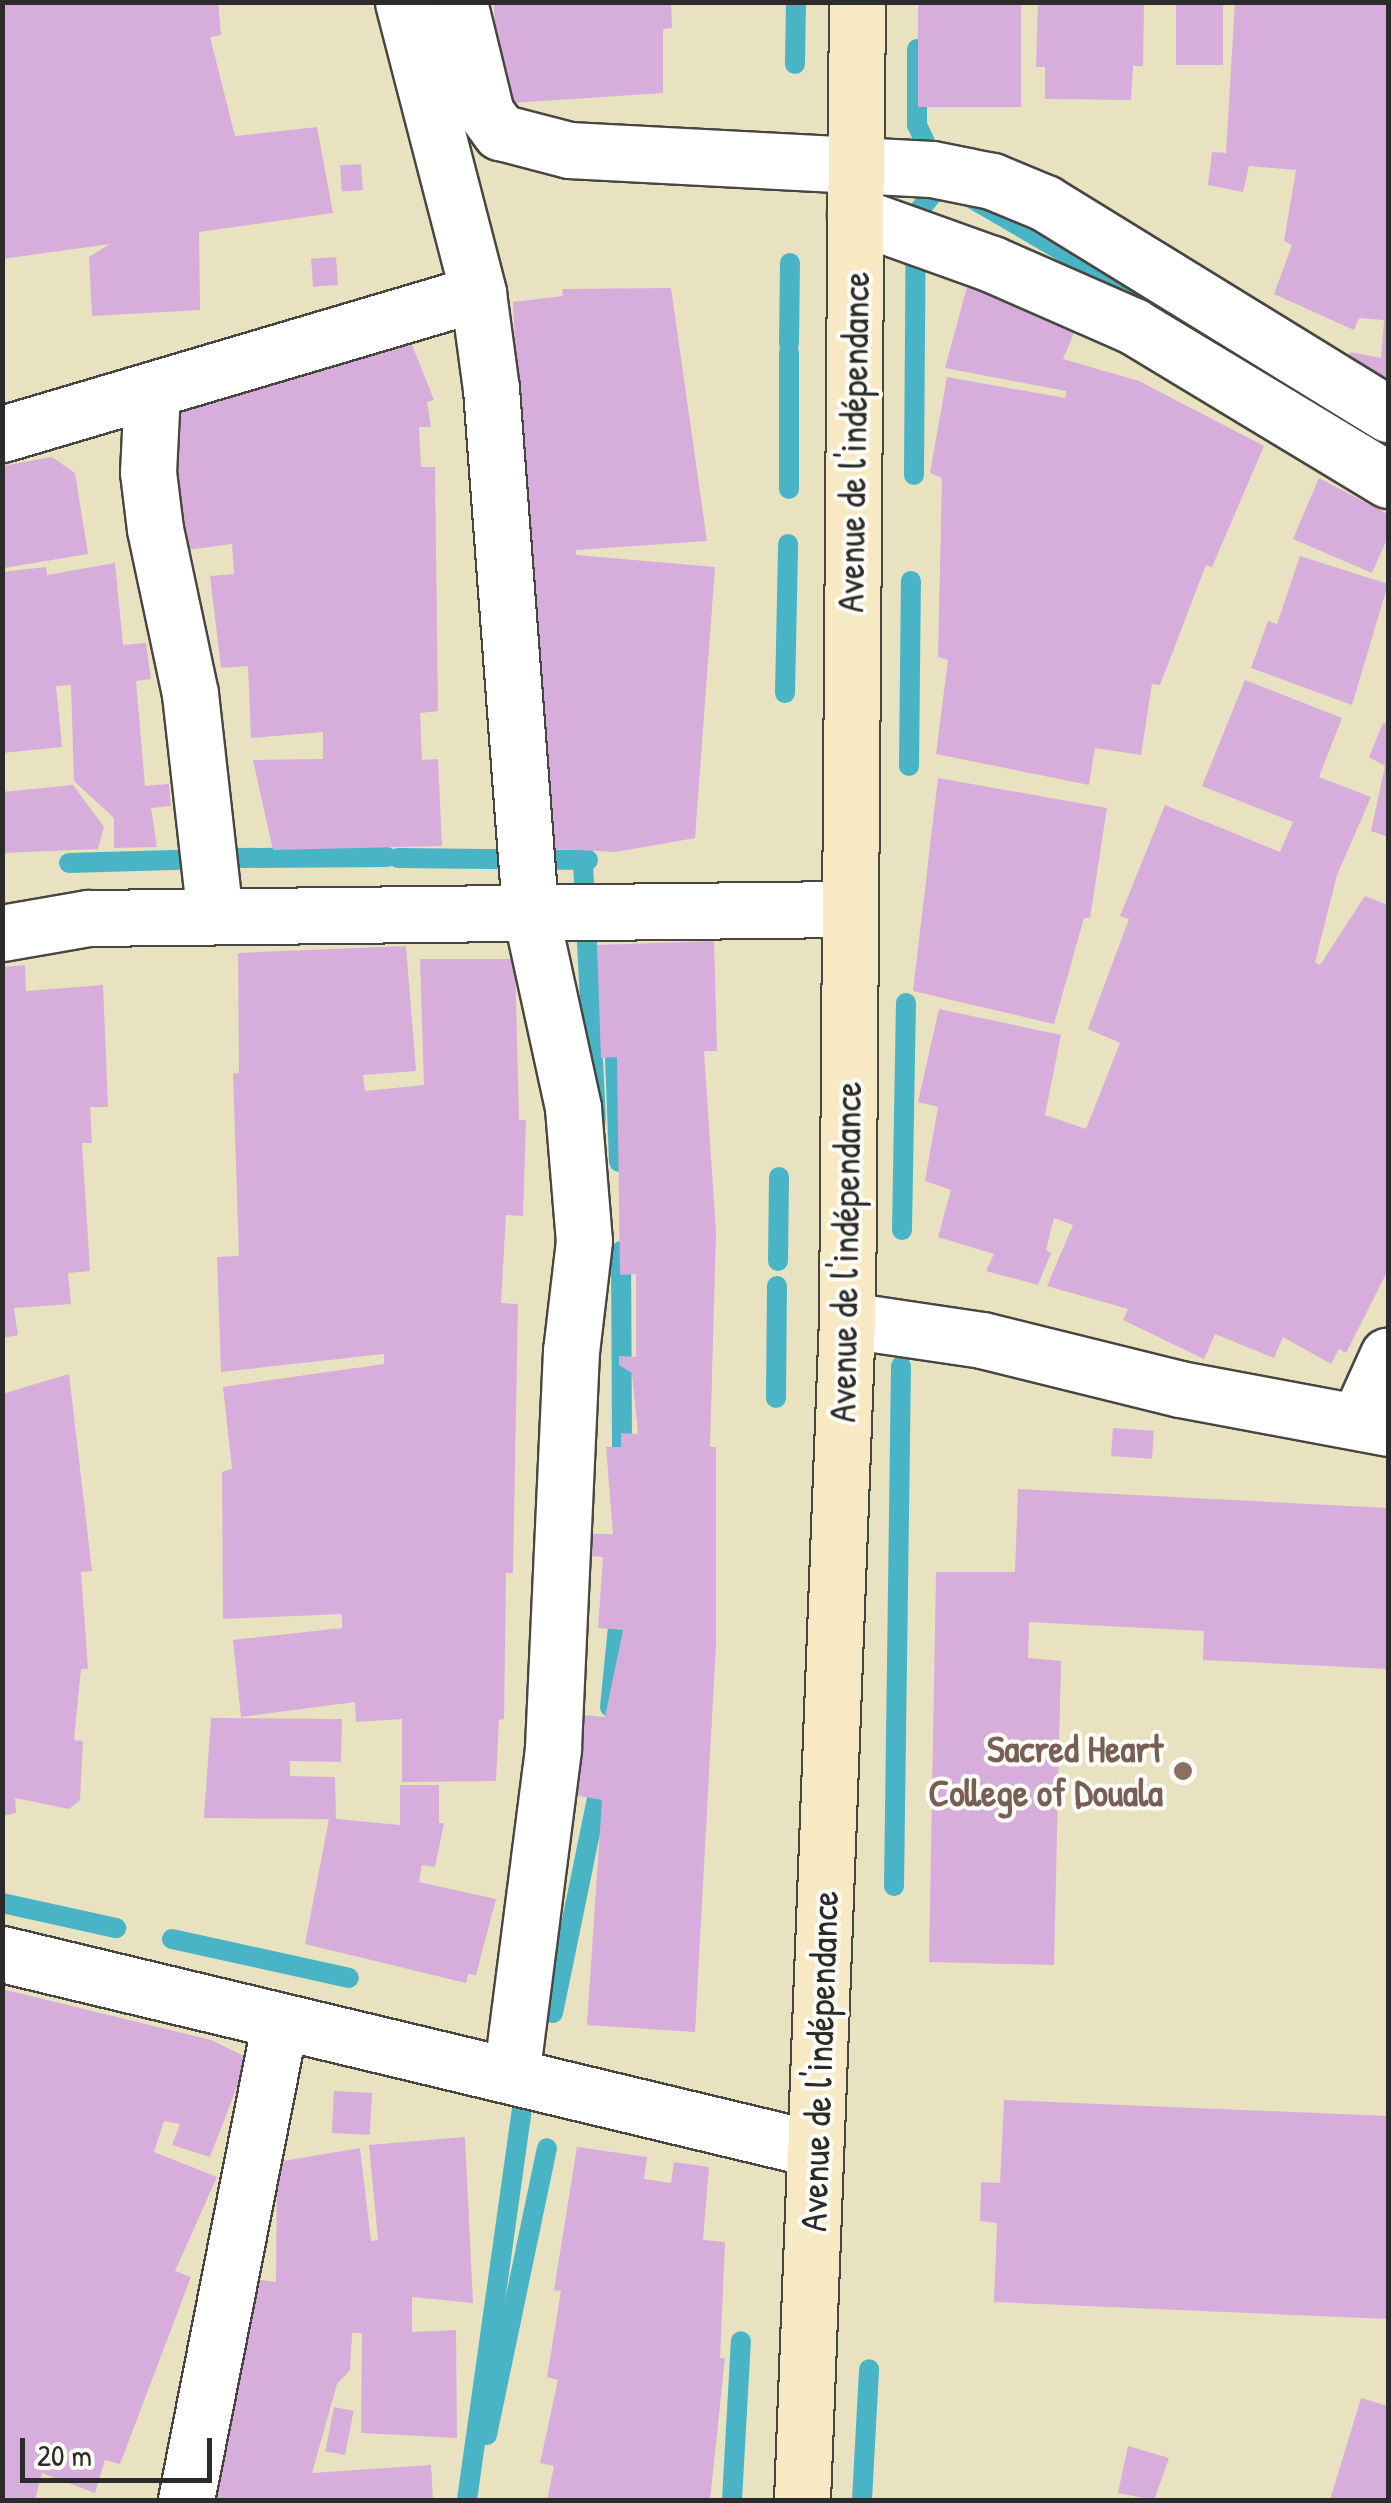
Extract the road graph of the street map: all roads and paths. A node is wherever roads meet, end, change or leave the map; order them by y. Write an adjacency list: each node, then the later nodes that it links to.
1 (402, 2): 5 (street)
2 (459, 2): 4 (street)
3 (857, 2): 4 (main road, Avenue de l'indépendance)
4 (856, 190): 7 (street); 9 (street); 10 (main road, Avenue de l'indépendance)
5 (478, 293): 6 (street); 11 (street)
6 (152, 392): 8 (street); 12 (street)
7 (1388, 414)
8 (6, 423)
9 (1388, 480)
10 (848, 908): 11 (street); 14 (main road, Avenue de l'indépendance)
11 (530, 910): 12 (street); 19 (street)
12 (215, 916): 13 (street)
13 (2, 933)
14 (846, 1320): 16 (street); 20 (main road, Avenue de l'indépendance)
15 (1388, 1356): 16 (street)
16 (1373, 1424)
17 (2, 1954): 18 (street)
18 (280, 2021): 19 (street); 21 (street)
19 (511, 2075): 20 (street)
20 (816, 2149): 22 (main road, Avenue de l'indépendance)
21 (186, 2500)
22 (802, 2500)

